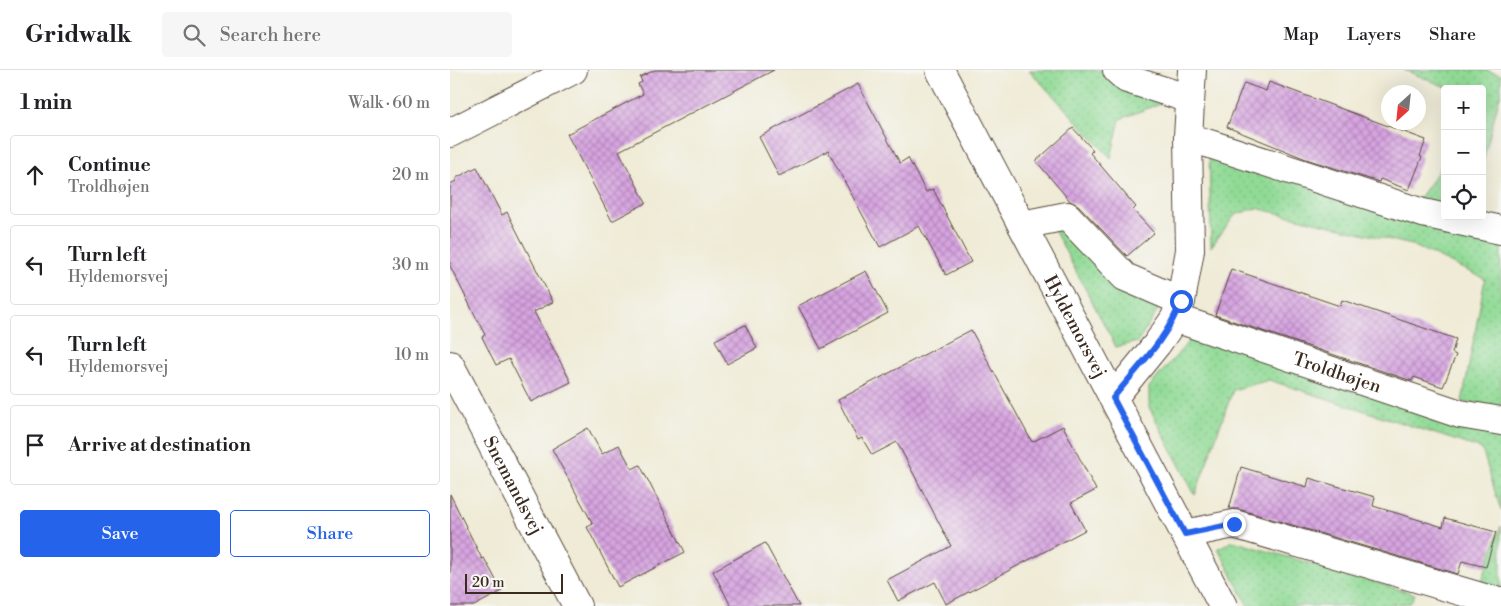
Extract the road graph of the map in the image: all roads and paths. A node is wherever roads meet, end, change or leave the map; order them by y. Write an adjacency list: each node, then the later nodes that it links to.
1 (573, 70): 6 (street)
2 (940, 70): 8 (street, Hyldemorsvej)
3 (1117, 70): 5 (street)
4 (1192, 70): 5 (street)
5 (1190, 99): 7 (street)
6 (450, 133)
7 (1188, 137): 9 (street); 10 (street)
8 (1022, 225): 10 (street); 12 (street, Hyldemorsvej)
9 (1501, 230)
10 (1178, 310): 12 (street); 13 (street, Troldhøjen)
11 (450, 365): 16 (street, Snemandsvej)
12 (1113, 398): 14 (street, Hyldemorsvej)
13 (1501, 421)
14 (1185, 534): 15 (street); 17 (street, Hyldemorsvej)
15 (1501, 600)
16 (577, 606)
17 (1223, 606)

